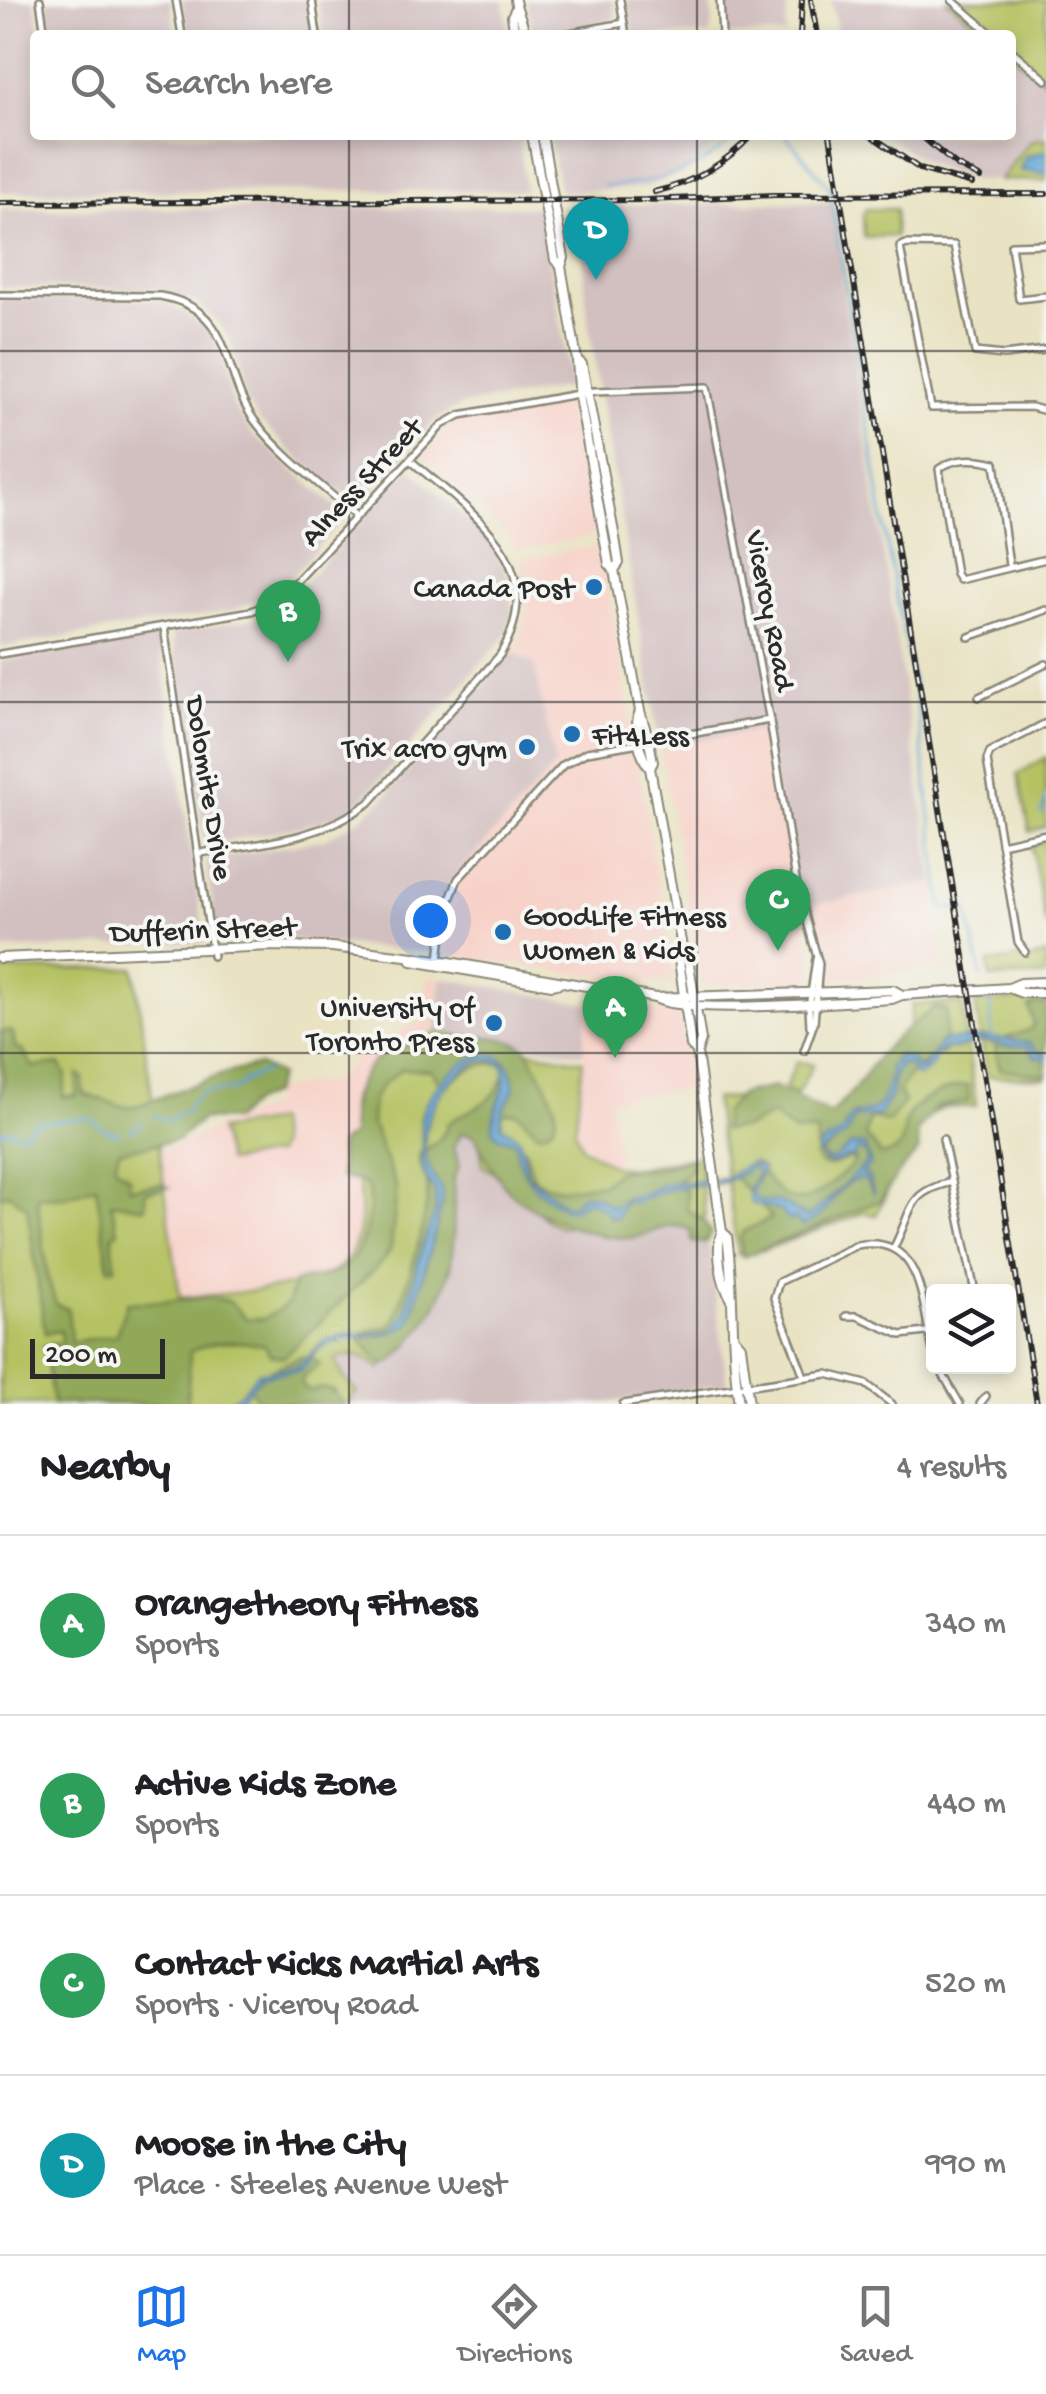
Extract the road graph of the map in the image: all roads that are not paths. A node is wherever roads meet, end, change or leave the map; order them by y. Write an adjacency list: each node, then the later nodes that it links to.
1 (40, 0): 9 (street)
2 (176, 0): 10 (street)
3 (312, 0): 11 (street)
4 (620, 0): 8 (street)
5 (720, 0): 16 (street)
6 (952, 0): 17 (street)
7 (515, 4): 12 (main road); 13 (main road)
8 (624, 23): 14 (street); 15 (street)
9 (45, 30)
10 (181, 30)
11 (317, 30)
12 (514, 30)
13 (524, 30)
14 (586, 30)
15 (625, 30)
16 (722, 30)
17 (987, 30)
18 (1016, 54): 19 (street)
19 (1046, 80)
20 (533, 140): 23 (main road)
21 (543, 140): 23 (main road)
22 (1046, 244): 25 (street)
23 (561, 266): 27 (main road)
24 (0, 294): 30 (street)
25 (1046, 296)
26 (1046, 350): 28 (street)
27 (583, 393): 29 (street, Alness Street); 39 (street, Viceroy Road); 41 (main road)
28 (1046, 411)
29 (410, 460): 30 (street, Alness Street); 44 (street)
30 (356, 516): 34 (street, Alness Street)
31 (1046, 559): 32 (street)
32 (1009, 565): 32 (street)
33 (1046, 610): 35 (street)
34 (164, 627): 36 (street, Alness Street); 44 (street, Dolomite Drive)
35 (969, 637)
36 (0, 654)
37 (1046, 664): 38 (street)
38 (979, 696)
39 (770, 720): 41 (street); 52 (street, Viceroy Road)
40 (1046, 723): 43 (street)
41 (645, 742): 48 (street); 53 (main road)
42 (1046, 834): 43 (street)
43 (1001, 844): 46 (street)
44 (200, 853): 45 (street, Dolomite Drive)
45 (212, 952): 47 (main road, Dufferin Street); 48 (main road, Dufferin Street)
46 (1025, 952)
47 (0, 958)
48 (438, 964): 53 (main road, Dufferin Street)
49 (1046, 982): 50 (main road, Dufferin Street)
50 (1009, 988): 51 (main road, Dufferin Street); 52 (main road, Dufferin Street)
51 (1046, 992)
52 (814, 996): 53 (main road, Dufferin Street); 54 (street, Viceroy Road)
53 (690, 1003): 64 (main road)
54 (804, 1050)
55 (943, 1139): 56 (street)
56 (952, 1182): 57 (street); 58 (street)
57 (894, 1248): 59 (street); 63 (street)
58 (973, 1284)
59 (926, 1313)
60 (846, 1316): 61 (street)
61 (926, 1332)
62 (943, 1374): 71 (street)
63 (804, 1376): 64 (street); 70 (street)
64 (742, 1386): 66 (street); 68 (main road); 69 (main road)
65 (986, 1396): 72 (street)
66 (658, 1401): 67 (street)
67 (623, 1404)
68 (740, 1404)
69 (749, 1404)
70 (892, 1404)
71 (960, 1404)
72 (980, 1404)

